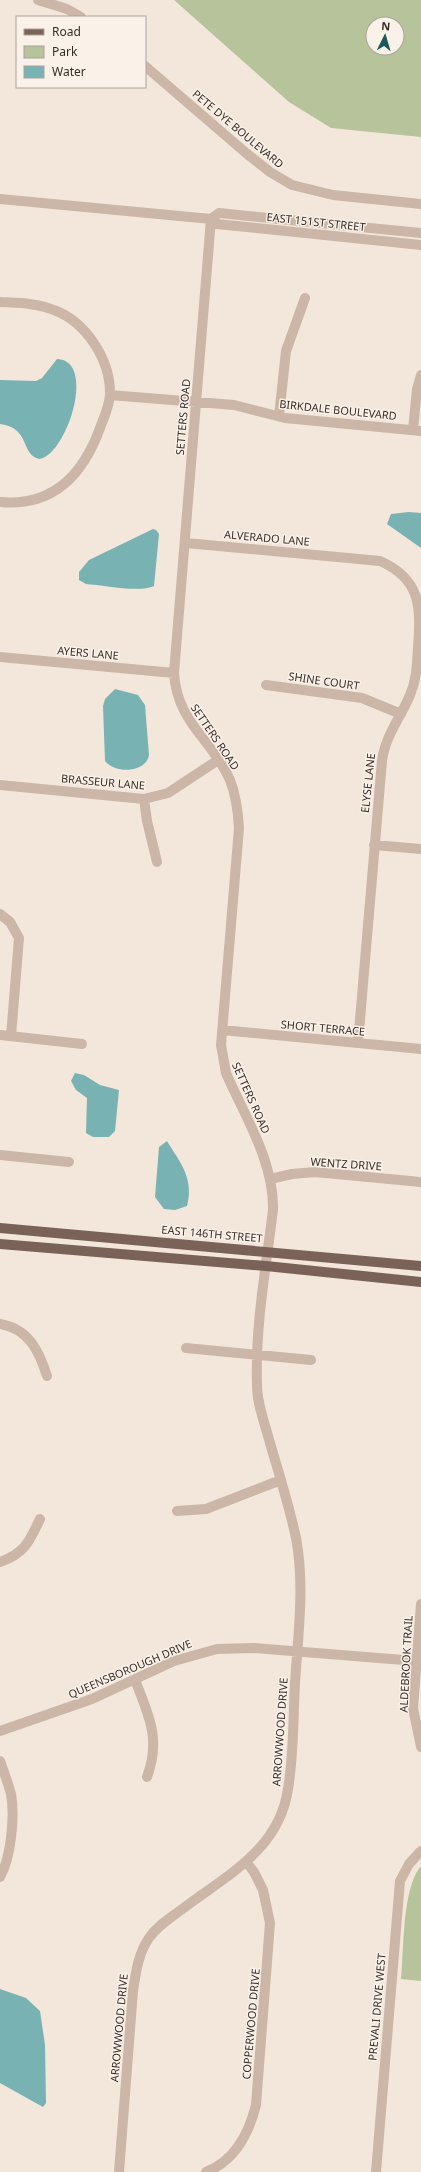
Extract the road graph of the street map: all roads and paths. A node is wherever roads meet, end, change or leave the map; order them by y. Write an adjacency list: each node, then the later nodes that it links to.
1 (38, 0): 3 (street)
2 (61, 0): 3 (street)
3 (67, 9): 4 (street)
4 (79, 16)
5 (146, 67): 7 (street, PETE DYE BOULEVARD)
6 (0, 198): 8 (street, EAST 151ST STREET)
7 (421, 204)
8 (211, 219): 9 (street, EAST 151ST STREET); 10 (street, EAST 151ST STREET); 15 (street, SETTERS ROAD)
9 (421, 232)
10 (421, 244)
11 (305, 298): 16 (street)
12 (0, 302): 14 (street)
13 (421, 375): 17 (street)
14 (110, 395): 15 (street, BIRKDALE BOULEVARD); 18 (street)
15 (197, 402): 16 (street, BIRKDALE BOULEVARD); 19 (street, SETTERS ROAD)
16 (279, 416): 17 (street, BIRKDALE BOULEVARD)
17 (417, 431)
18 (0, 502)
19 (186, 543): 20 (street, ALVERADO LANE); 22 (street, SETTERS ROAD)
20 (346, 557): 24 (street, ELYSE LANE)
21 (0, 657): 22 (street, AYERS LANE)
22 (174, 674): 25 (street, SETTERS ROAD)
23 (266, 685): 24 (street, SHINE COURT)
24 (401, 714): 28 (street, ELYSE LANE)
25 (218, 760): 27 (street, BRASSEUR LANE); 32 (street, SETTERS ROAD)
26 (0, 785): 27 (street, BRASSEUR LANE)
27 (144, 799): 30 (street)
28 (374, 845): 29 (street); 35 (street, ELYSE LANE)
29 (421, 849)
30 (157, 862)
31 (0, 914): 34 (street)
32 (222, 1030): 35 (street, SHORT TERRACE); 40 (street, SETTERS ROAD)
33 (0, 1035): 34 (street)
34 (11, 1036): 36 (street)
35 (358, 1043): 37 (street, SHORT TERRACE)
36 (82, 1044)
37 (421, 1049)
38 (0, 1156): 39 (street)
39 (69, 1162)
40 (270, 1179): 41 (street, WENTZ DRIVE); 44 (street, SETTERS ROAD)
41 (421, 1182)
42 (0, 1228): 44 (main road, EAST 146TH STREET)
43 (0, 1244): 44 (main road, EAST 146TH STREET)
44 (267, 1259): 45 (main road, EAST 146TH STREET); 46 (main road, EAST 146TH STREET); 49 (street, ARROWWOOD DRIVE)
45 (421, 1266)
46 (421, 1282)
47 (0, 1324): 51 (street)
48 (186, 1348): 49 (street)
49 (257, 1355): 50 (street); 52 (street, ARROWWOOD DRIVE)
50 (311, 1360)
51 (47, 1376)
52 (281, 1480): 53 (street); 57 (street, ARROWWOOD DRIVE)
53 (177, 1511)
54 (40, 1519): 55 (street)
55 (0, 1562)
56 (421, 1604): 58 (street, ALDEBROOK TRAIL)
57 (297, 1652): 58 (street, QUEENSBOROUGH DRIVE); 59 (street, QUEENSBOROUGH DRIVE); 65 (street, ARROWWOOD DRIVE)
58 (416, 1661): 61 (street, ALDEBROOK TRAIL)
59 (135, 1680): 60 (street, QUEENSBOROUGH DRIVE); 63 (street)
60 (0, 1731)
61 (421, 1747)
62 (0, 1761): 66 (street)
63 (147, 1777)
64 (421, 1852): 69 (street, PREVALI DRIVE WEST)
65 (247, 1863): 67 (street, ARROWWOOD DRIVE); 68 (street, COPPERWOOD DRIVE)
66 (0, 1877)
67 (119, 2172)
68 (206, 2172)
69 (376, 2172)

